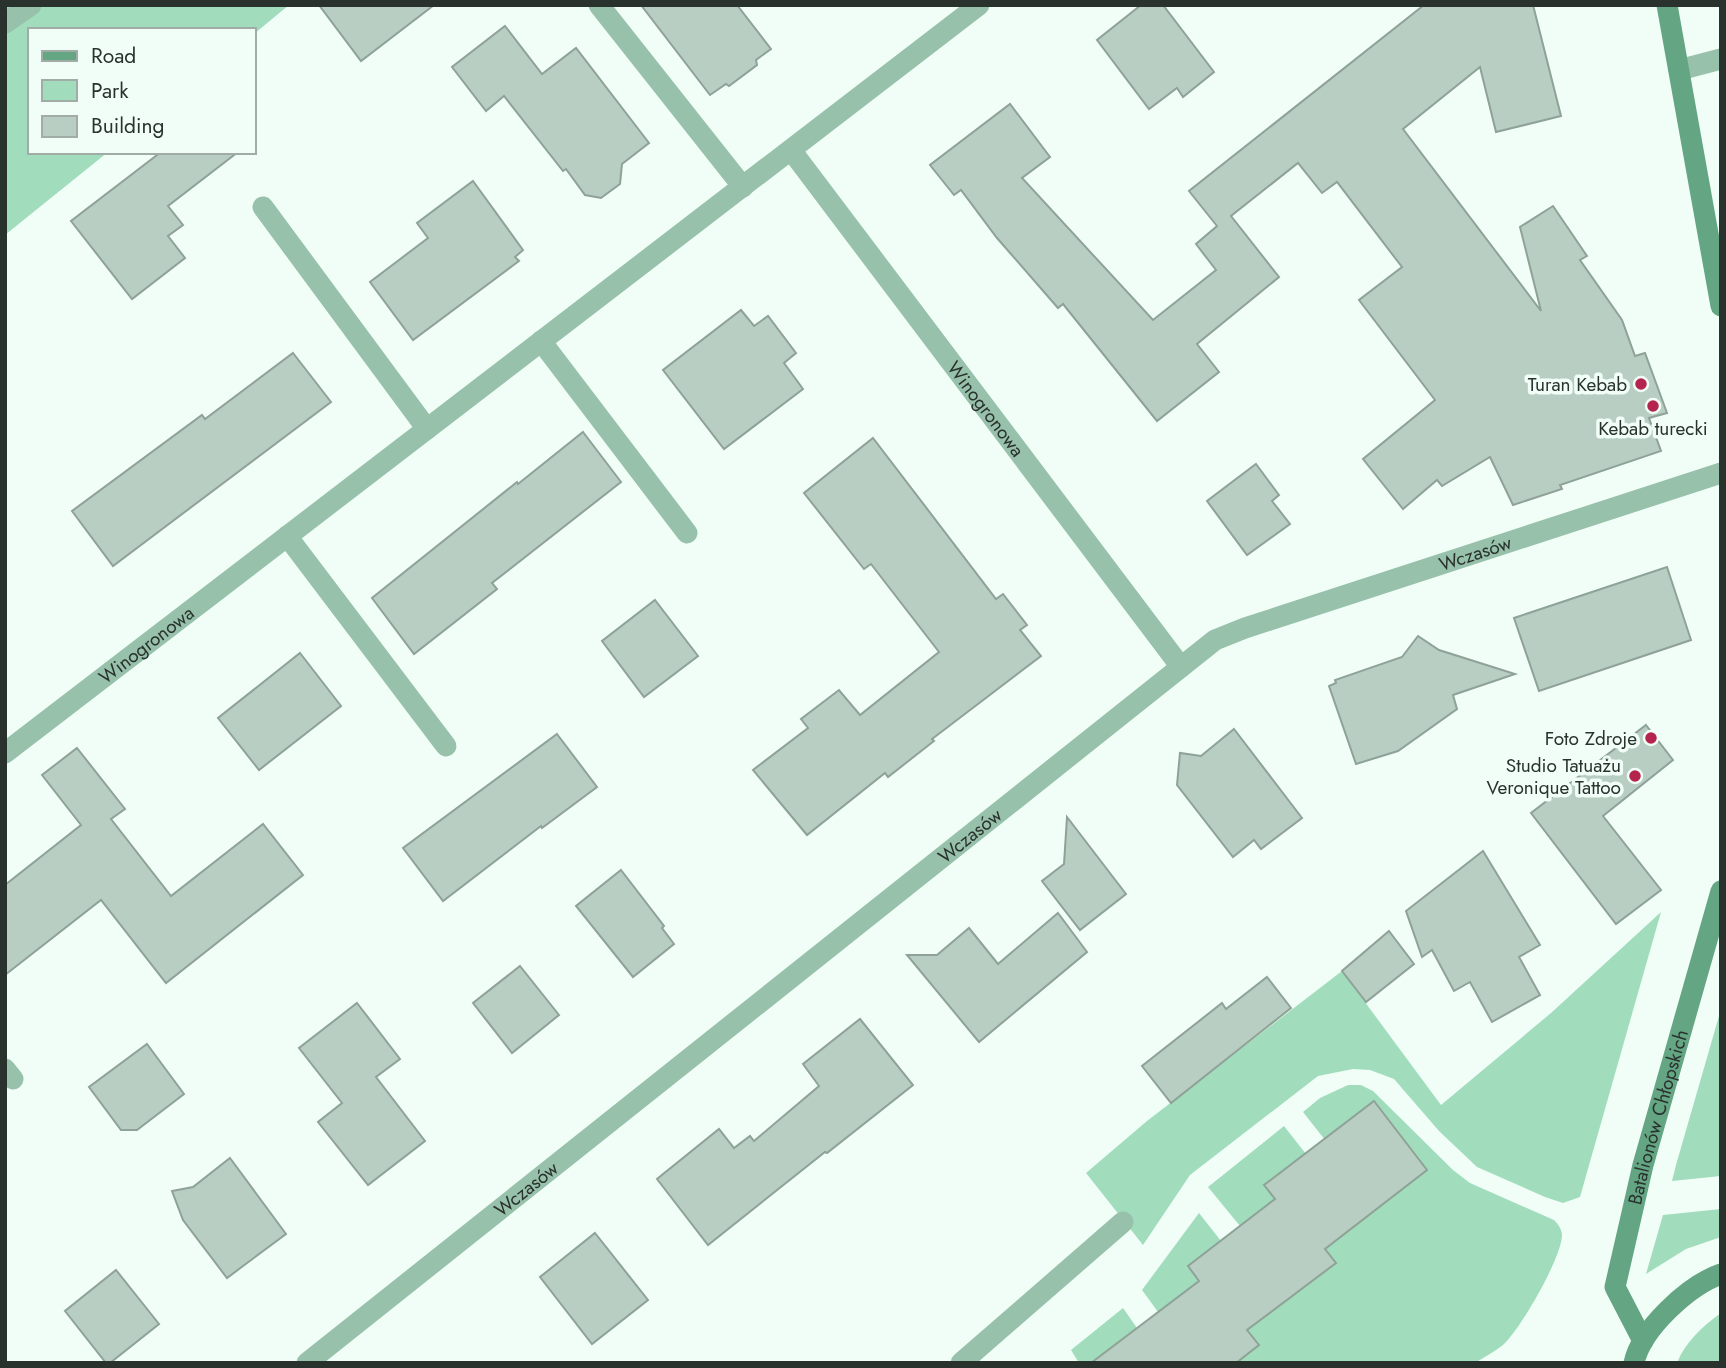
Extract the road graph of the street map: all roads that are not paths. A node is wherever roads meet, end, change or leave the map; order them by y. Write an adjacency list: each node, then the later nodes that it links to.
1 (31, 5): 5 (street)
2 (599, 5): 9 (street)
3 (979, 5): 8 (street, Winogronowa)
4 (1667, 5): 7 (street)
5 (5, 23)
6 (1721, 59): 7 (street)
7 (1679, 70): 11 (street)
8 (791, 150): 9 (street, Winogronowa); 17 (street, Winogronowa)
9 (743, 187): 12 (street, Winogronowa)
10 (263, 208): 13 (street)
11 (1721, 306)
12 (541, 341): 13 (street, Winogronowa); 15 (street)
13 (426, 429): 16 (street, Winogronowa)
14 (1721, 472): 17 (street, Wczasów)
15 (687, 533)
16 (287, 536): 18 (street); 19 (street, Winogronowa)
17 (1181, 667): 24 (street, Wczasów)
18 (446, 746)
19 (5, 753)
20 (1721, 891): 23 (street, Batalionów Chłopskich)
21 (1123, 1222): 25 (street)
22 (1721, 1275): 23 (street)
23 (1637, 1352): 26 (street)
24 (307, 1363)
25 (961, 1363)
26 (1615, 1363)

